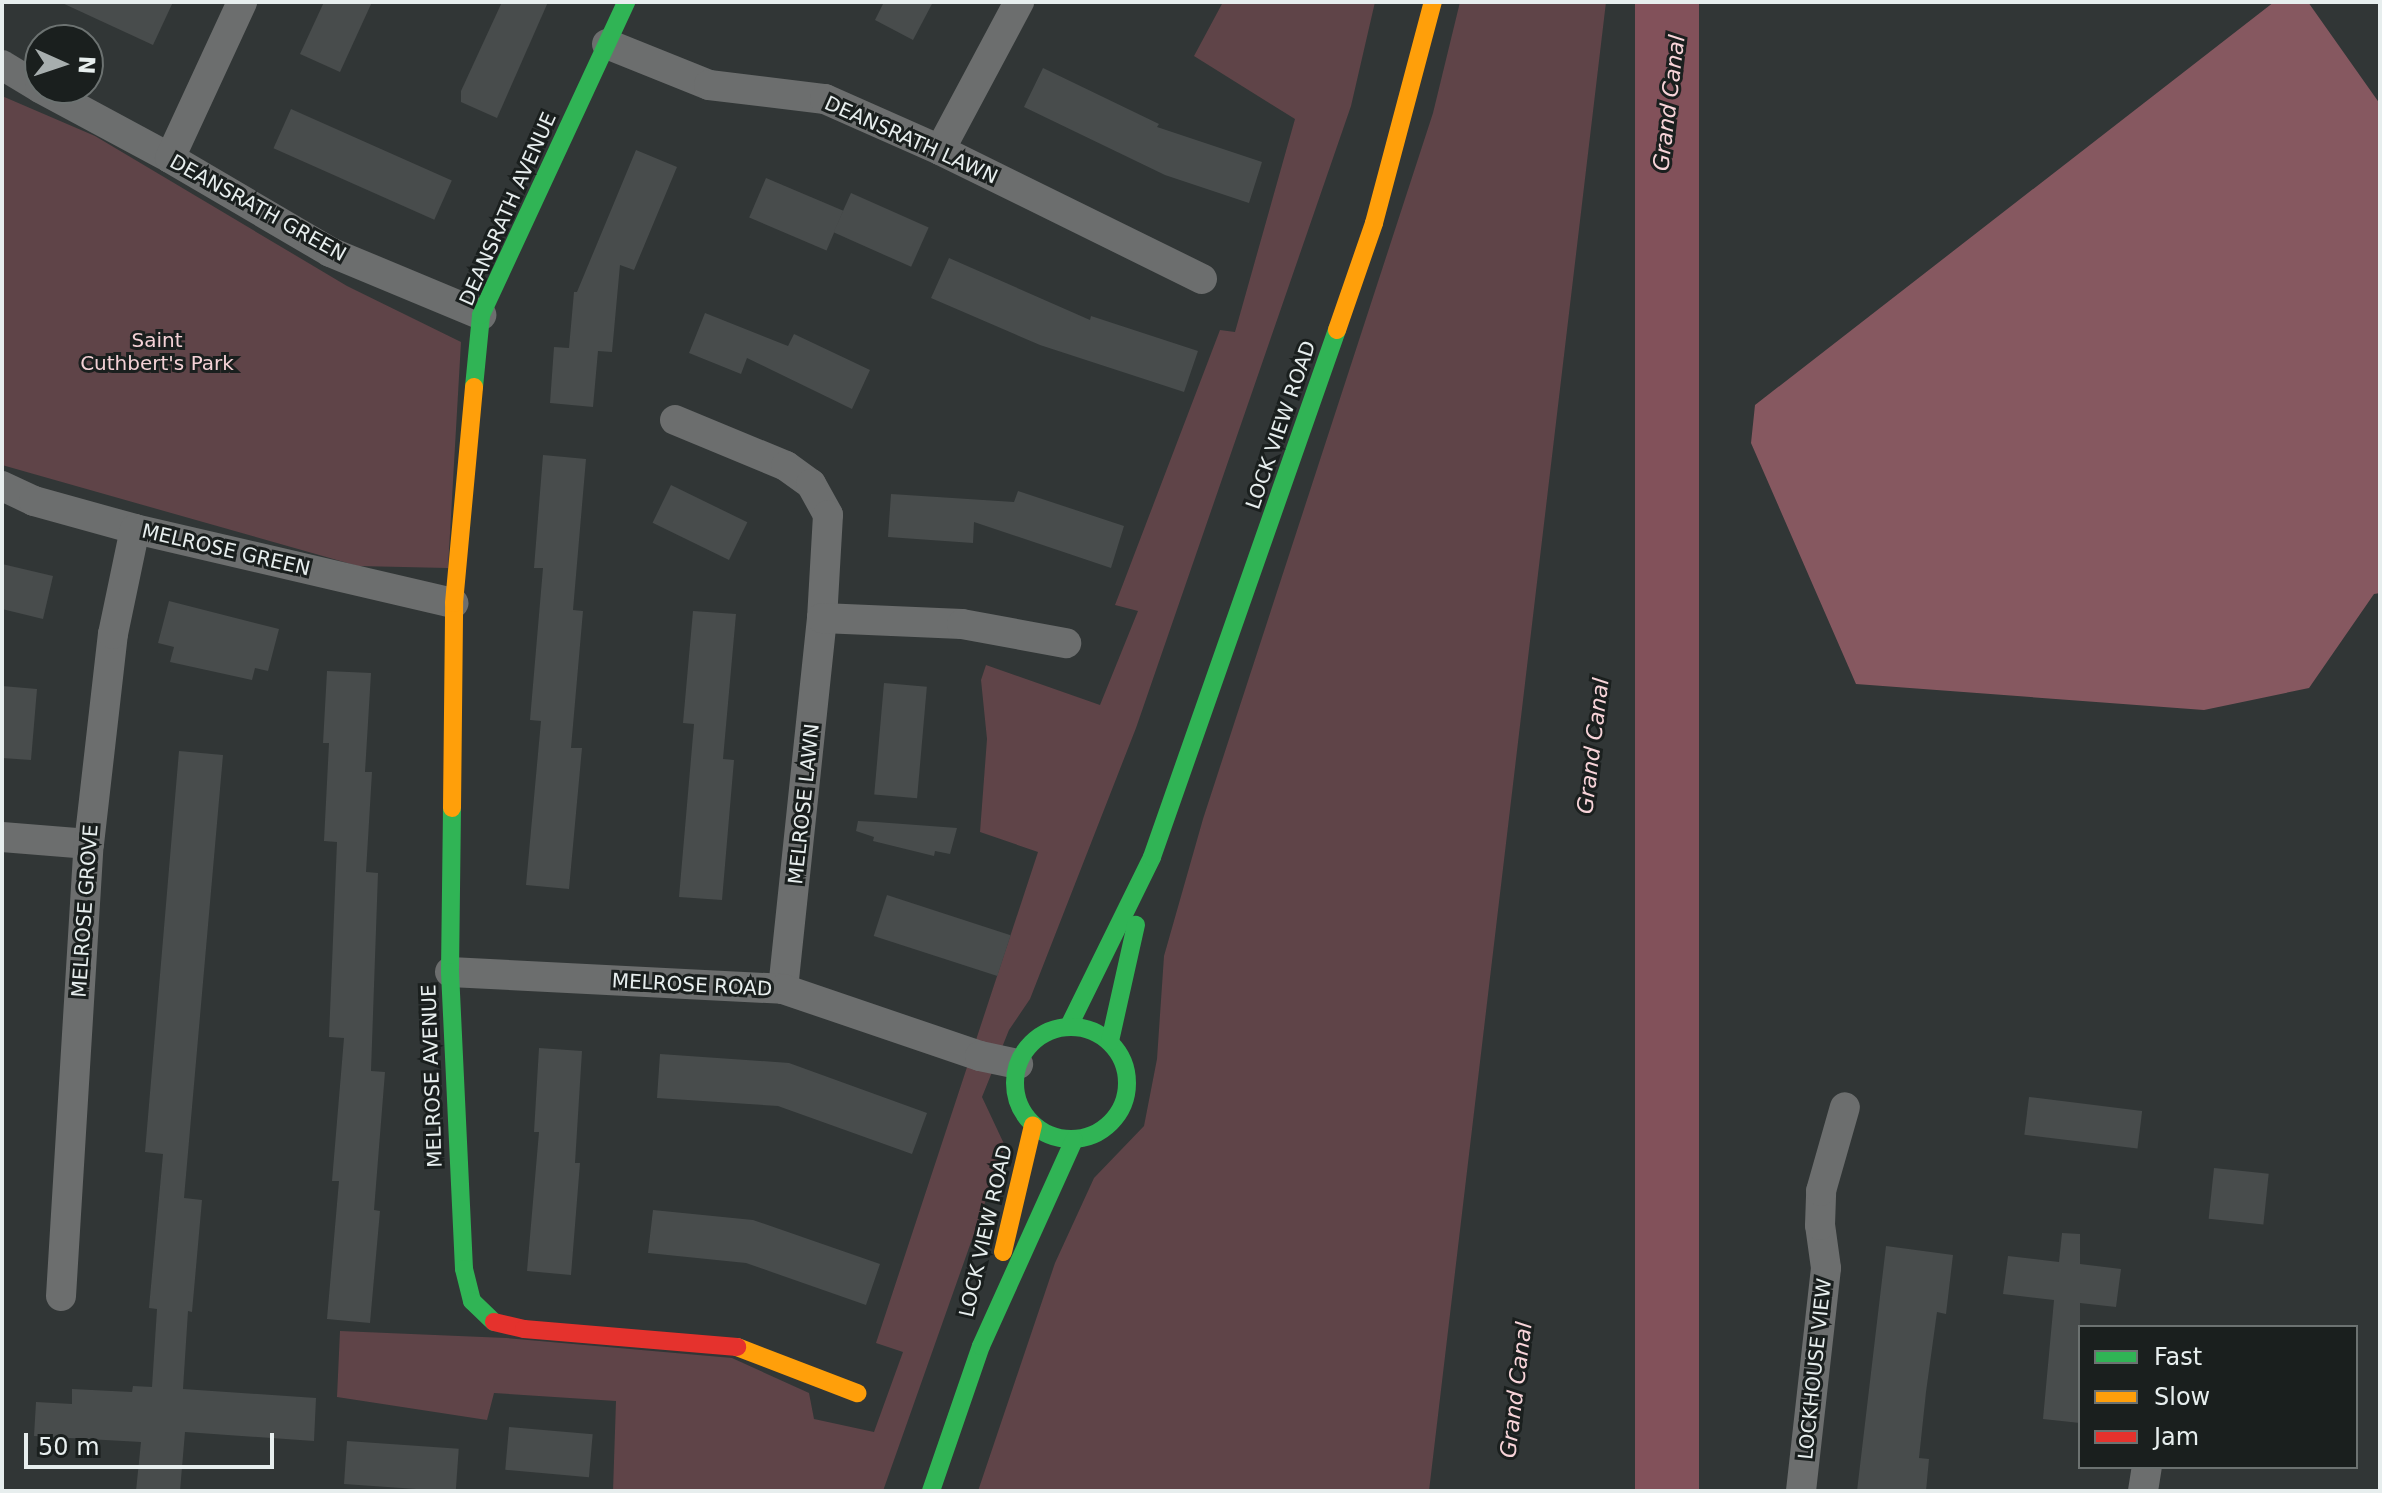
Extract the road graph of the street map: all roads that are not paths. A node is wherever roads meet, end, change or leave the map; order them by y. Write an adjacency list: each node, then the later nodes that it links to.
1 (242, 2): 10 (street)
2 (626, 2): 5 (street, DEANSRATH AVENUE)
3 (1019, 2): 9 (street)
4 (1433, 2): 22 (street, LOCK VIEW ROAD)
5 (607, 44): 9 (street, DEANSRATH LAWN); 12 (street, DEANSRATH AVENUE)
6 (2, 65): 7 (street, DEANSRATH GREEN)
7 (24, 78)
8 (70, 104): 10 (street, DEANSRATH GREEN)
9 (940, 150): 11 (street, DEANSRATH LAWN)
10 (170, 158): 12 (street, DEANSRATH GREEN)
11 (1202, 279)
12 (481, 315): 14 (street, DEANSRATH AVENUE)
13 (675, 420): 18 (street, MELROSE LAWN)
14 (470, 445): 17 (street, MELROSE AVENUE)
15 (2, 486): 16 (street, MELROSE GREEN)
16 (135, 529): 17 (street, MELROSE GREEN); 21 (street, MELROSE GROVE)
17 (454, 603): 23 (street, MELROSE AVENUE)
18 (822, 618): 19 (street); 24 (street, MELROSE LAWN)
19 (1066, 643)
20 (2, 837): 21 (street)
21 (89, 844): 31 (street, MELROSE GROVE)
22 (1152, 857): 25 (street, LOCK VIEW ROAD); 26 (street, LOCK VIEW ROAD)
23 (450, 972): 24 (street, MELROSE ROAD); 33 (street, MELROSE AVENUE)
24 (783, 989): 27 (street, MELROSE ROAD)
25 (1069, 1026): 26 (street); 27 (street)
26 (1110, 1041): 30 (street)
27 (1018, 1064): 29 (street, LOCK VIEW ROAD)
28 (1845, 1107): 36 (street, LOCKHOUSE VIEW)
29 (1033, 1125): 30 (street, LOCK VIEW ROAD); 32 (street, LOCK VIEW ROAD)
30 (1074, 1140): 32 (street, LOCK VIEW ROAD)
31 (61, 1296)
32 (981, 1346): 35 (street, LOCK VIEW ROAD)
33 (857, 1393)
34 (2147, 1469): 37 (street)
35 (931, 1491)
36 (1801, 1491)
37 (2143, 1491)

